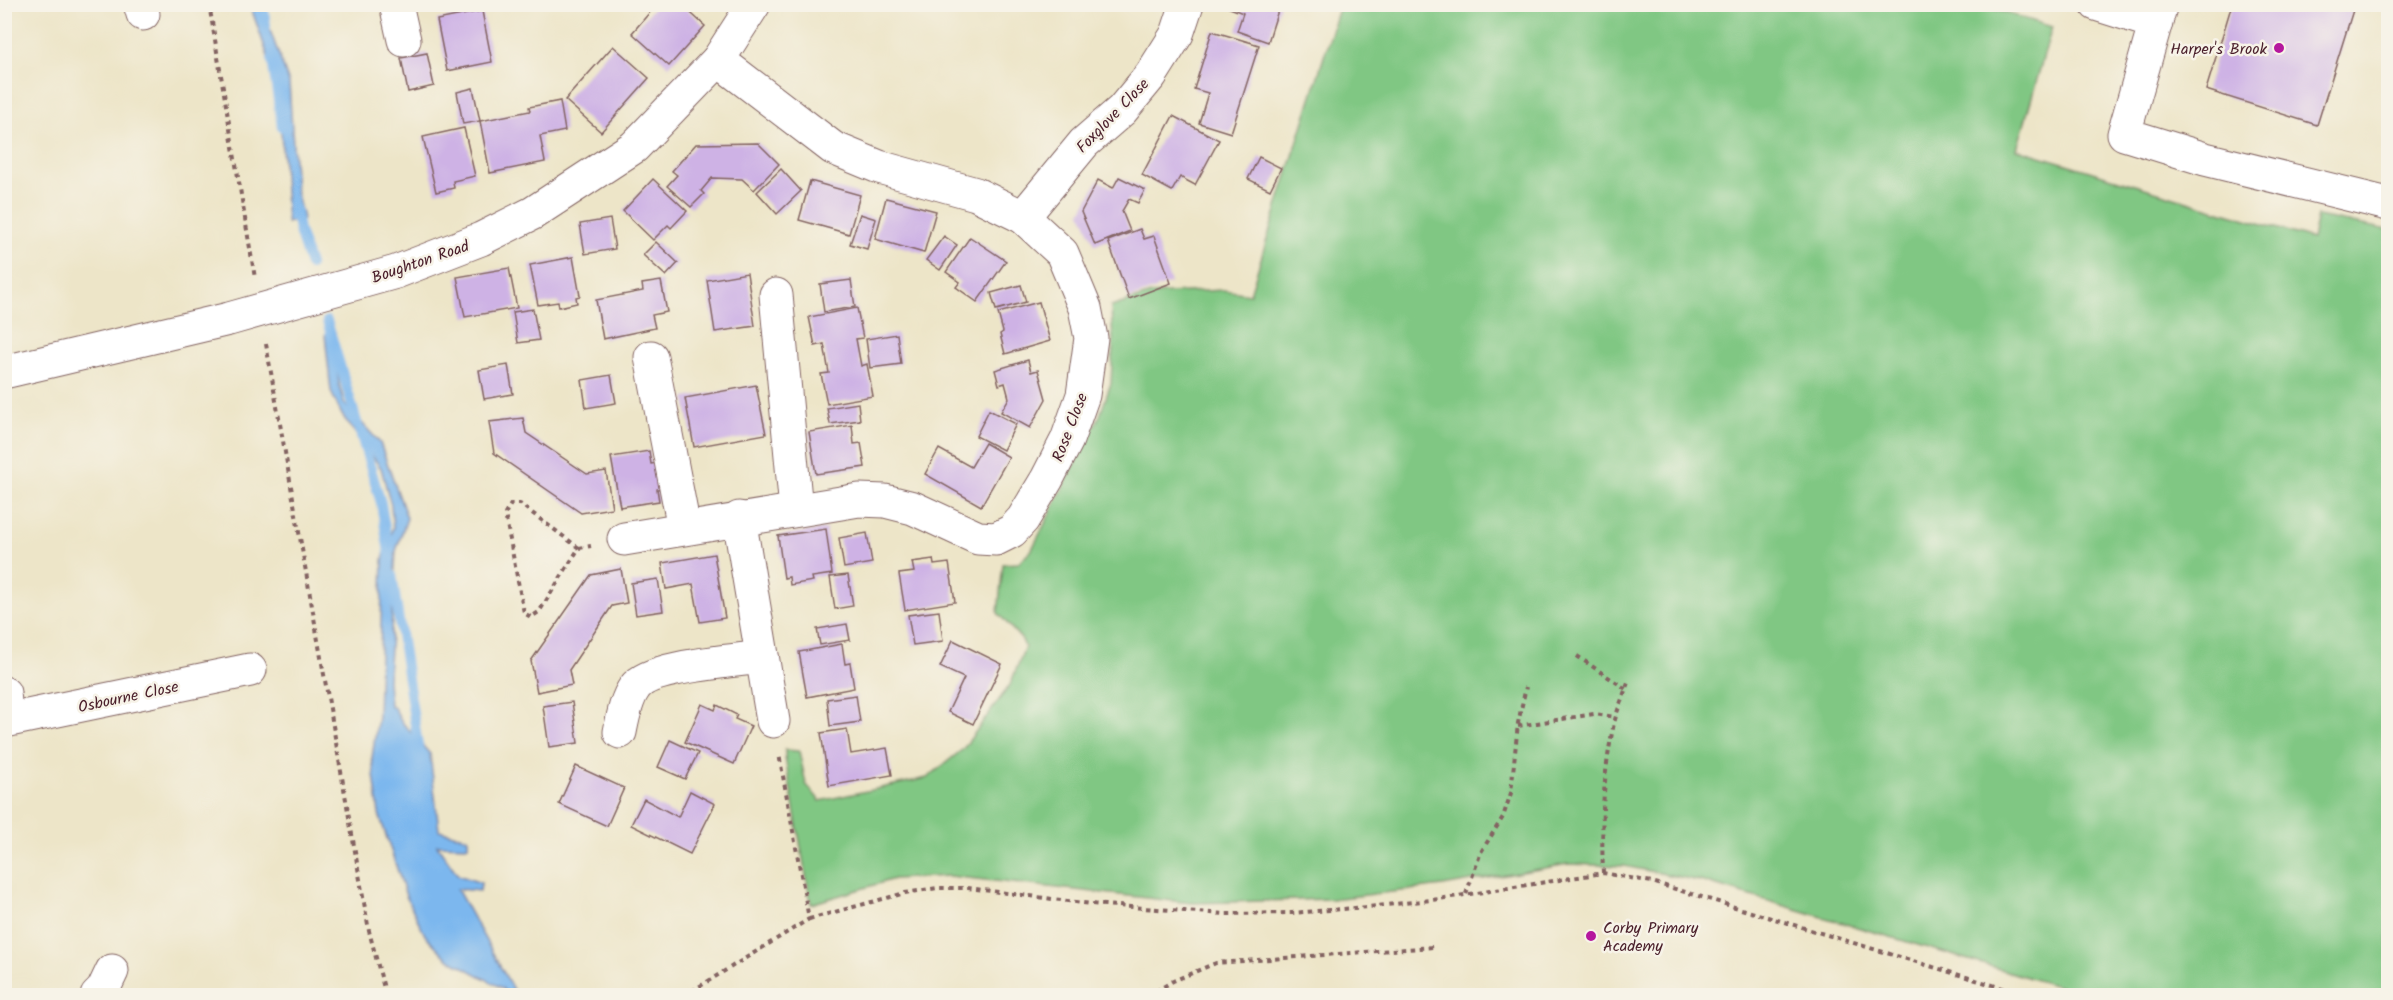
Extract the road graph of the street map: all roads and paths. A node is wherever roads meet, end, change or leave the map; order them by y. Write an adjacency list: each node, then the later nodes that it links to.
1 (209, 4): 12 (path)
2 (396, 4): 7 (street)
3 (754, 4): 8 (street, Boughton Road)
4 (1187, 4): 10 (street, Foxglove Close)
5 (2096, 4): 6 (street)
6 (2158, 14): 9 (street)
7 (404, 40)
8 (718, 60): 10 (street, Rose Close); 12 (street, Boughton Road)
9 (2388, 204)
10 (1023, 217): 15 (street, Rose Close)
11 (776, 295): 15 (street)
12 (260, 309): 14 (street, Boughton Road); 35 (path)
13 (651, 357): 17 (street)
14 (4, 372)
15 (796, 510): 16 (street, Rose Close)
16 (739, 518): 17 (street, Rose Close); 21 (street)
17 (684, 528): 18 (street, Rose Close)
18 (624, 539)
19 (579, 548): 19 (path)
20 (1577, 656): 25 (path)
21 (762, 657): 28 (street); 30 (street)
22 (250, 670): 26 (street, Osbourne Close)
23 (1629, 679): 25 (path)
24 (1526, 687): 29 (path)
25 (1626, 689): 27 (path)
26 (5, 712)
27 (1616, 717): 29 (path); 31 (path)
28 (772, 721): 33 (path)
29 (1518, 726): 32 (path)
30 (620, 732)
31 (1604, 873): 32 (path); 38 (path)
32 (1466, 894): 33 (path)
33 (809, 920): 36 (path)
34 (1433, 947): 37 (path)
35 (386, 996)
36 (684, 996)
37 (1148, 996)
38 (2029, 996)

